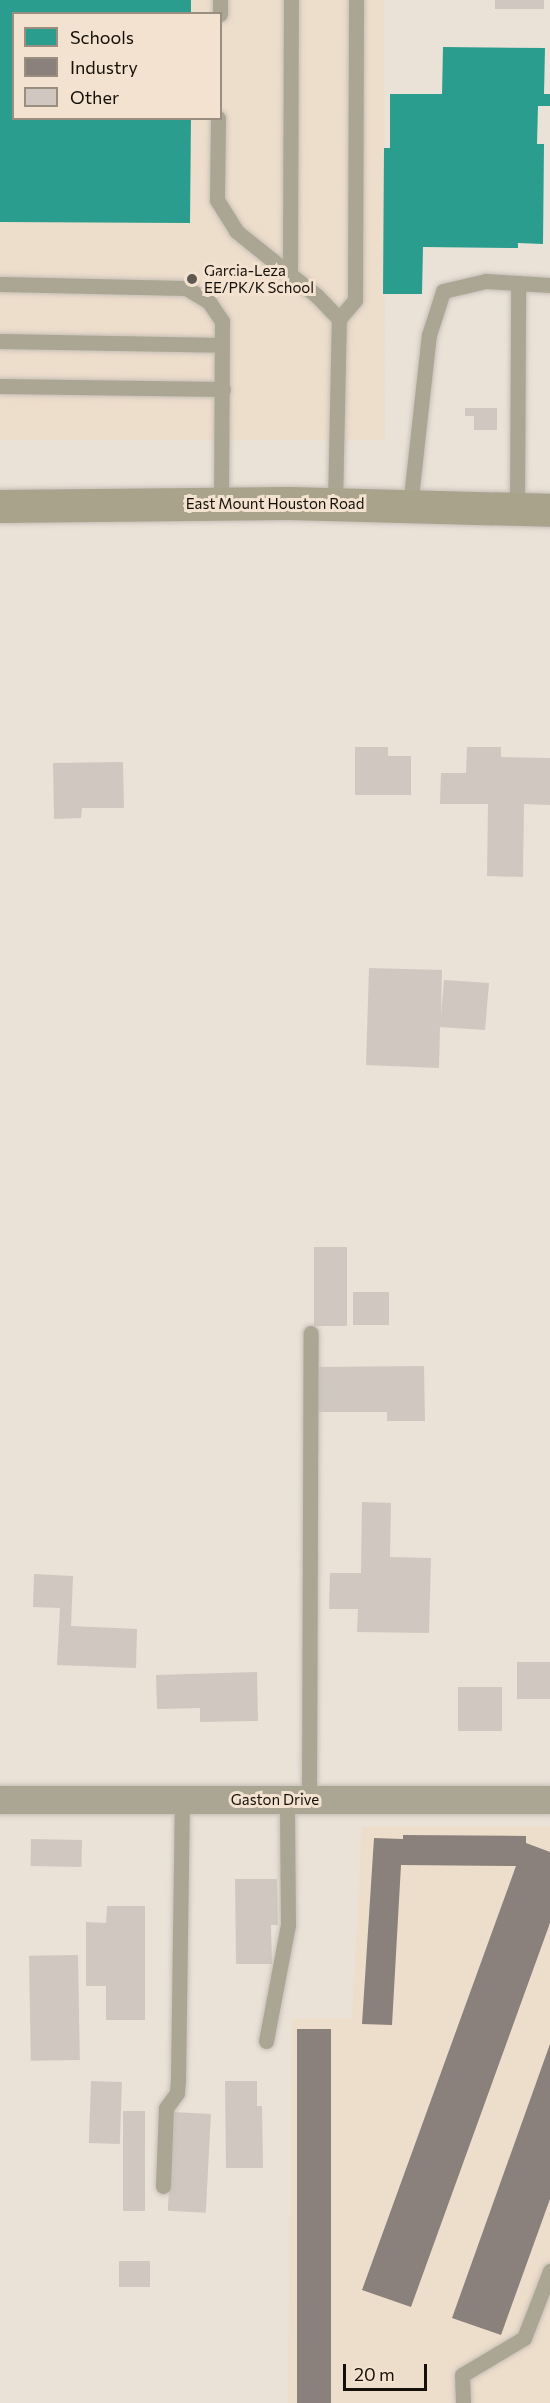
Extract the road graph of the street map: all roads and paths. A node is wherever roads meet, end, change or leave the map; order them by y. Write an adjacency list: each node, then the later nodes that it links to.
1 (291, 0): 4 (lane)
2 (356, 0): 8 (lane)
3 (218, 120): 4 (lane)
4 (290, 274): 8 (lane)
5 (518, 283): 7 (lane); 16 (lane); 17 (lane)
6 (0, 284): 10 (lane)
7 (550, 285)
8 (339, 319): 14 (lane)
9 (0, 341): 10 (lane)
10 (222, 345): 12 (lane)
11 (0, 386): 12 (lane)
12 (223, 389): 13 (lane)
13 (221, 504): 14 (main road, East Mount Houston Road); 15 (main road, East Mount Houston Road)
14 (335, 504): 16 (main road, East Mount Houston Road)
15 (0, 506)
16 (410, 506): 17 (main road, East Mount Houston Road)
17 (517, 509): 18 (main road, East Mount Houston Road)
18 (550, 510)
19 (311, 1334): 21 (lane)
20 (0, 1800): 23 (street, Gaston Drive)
21 (298, 1800): 22 (street, Gaston Drive); 23 (street, Gaston Drive); 24 (lane)
22 (550, 1800)
23 (182, 1801): 25 (lane)
24 (266, 2041)
25 (163, 2186)
26 (550, 2271): 27 (lane)
27 (463, 2403)

